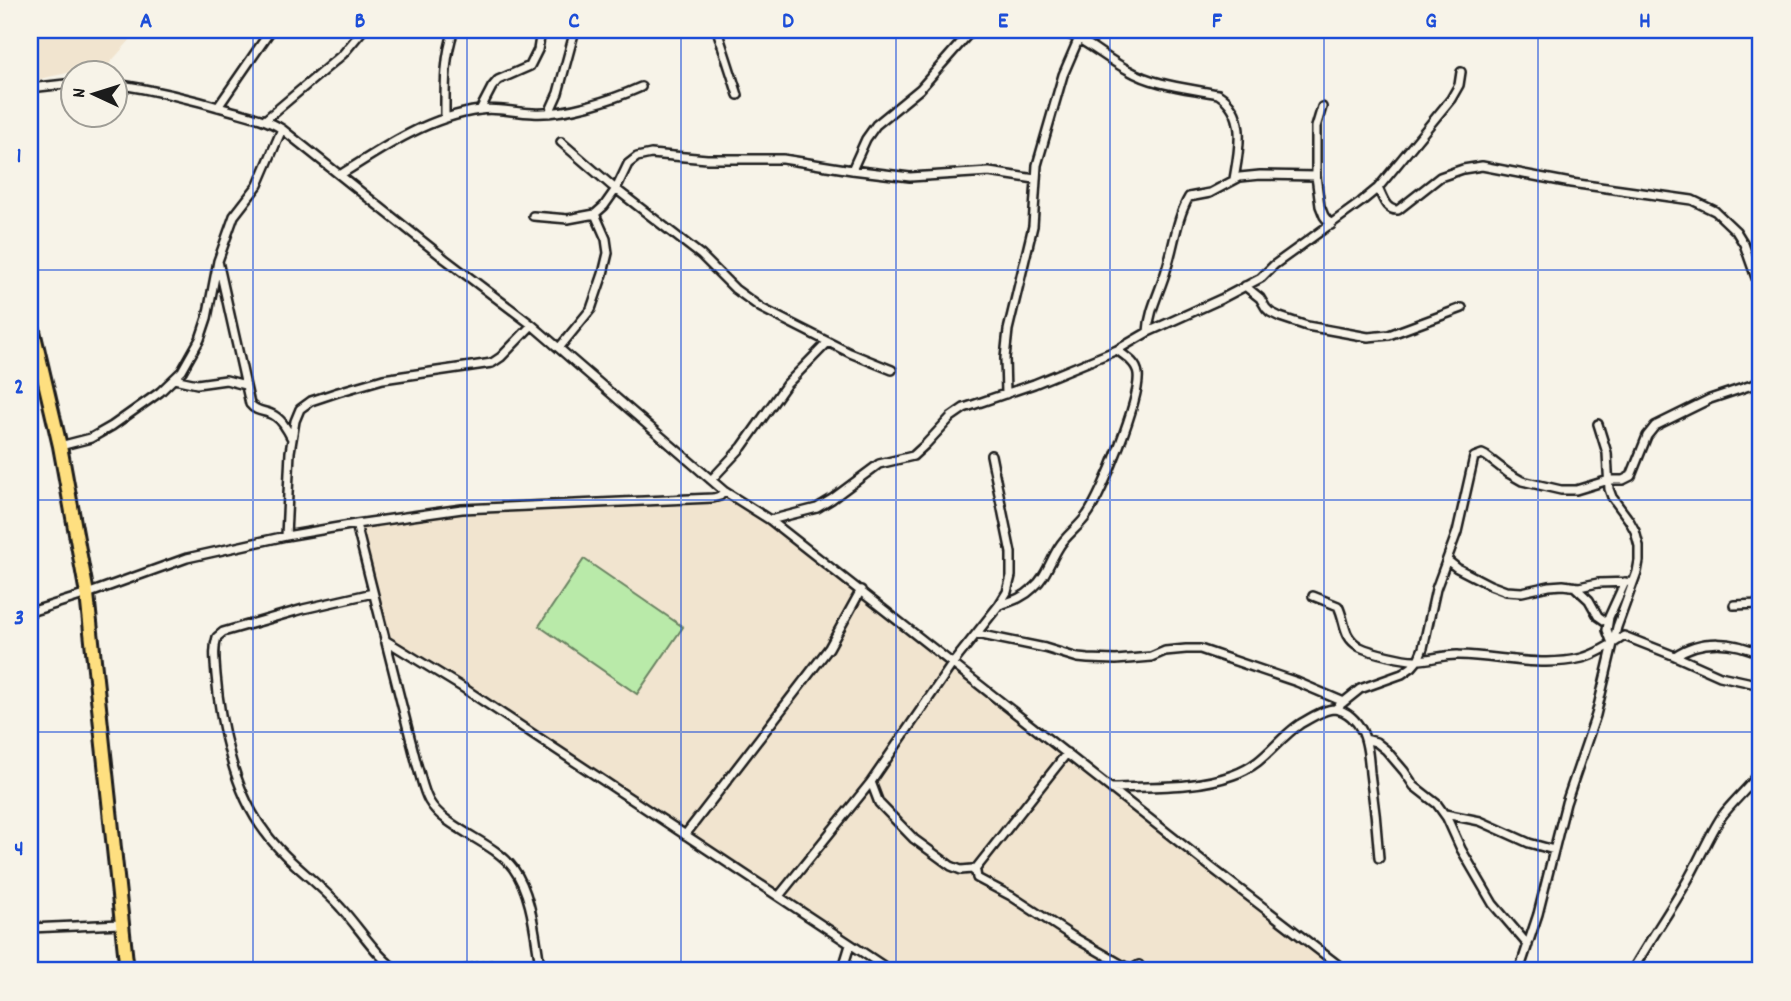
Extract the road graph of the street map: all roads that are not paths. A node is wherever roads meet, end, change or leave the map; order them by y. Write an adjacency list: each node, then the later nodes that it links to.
1 (271, 30): 18 (street)
2 (363, 30): 23 (street)
3 (454, 30): 22 (street)
4 (528, 30): 10 (street)
5 (556, 30): 10 (street)
6 (575, 30): 21 (street)
7 (717, 30): 17 (street)
8 (972, 30): 26 (street)
9 (1056, 30): 11 (street)
10 (541, 31): 20 (street)
11 (1079, 38): 29 (street); 30 (street)
12 (1461, 72): 31 (street)
13 (60, 85): 16 (street)
14 (130, 86): 18 (street)
15 (641, 87): 21 (street)
16 (30, 88)
17 (738, 95)
18 (218, 107): 23 (street)
19 (1322, 107): 28 (street)
20 (480, 110): 21 (street); 22 (street)
21 (549, 113)
22 (445, 118): 27 (street)
23 (265, 120): 24 (street)
24 (282, 129): 27 (street); 36 (street)
25 (561, 142): 32 (street)
26 (852, 170): 29 (street); 32 (street)
27 (340, 175): 41 (street)
28 (1316, 176): 30 (street); 35 (street)
29 (1035, 179): 50 (street)
30 (1234, 179): 42 (street)
31 (1378, 188): 35 (street); 38 (street)
32 (616, 189): 33 (street); 43 (street)
33 (595, 214): 34 (street); 44 (street)
34 (533, 216)
35 (1331, 225): 37 (street)
36 (218, 261): 47 (street); 49 (street)
37 (1245, 286): 39 (street); 42 (street)
38 (1761, 292)
39 (1462, 308)
40 (30, 318): 53 (highway)
41 (532, 325): 44 (street); 52 (street)
42 (1148, 332): 45 (street)
43 (828, 342): 46 (street); 55 (street)
44 (559, 348): 55 (street)
45 (1117, 350): 50 (street); 69 (street)
46 (892, 370)
47 (174, 379): 49 (street); 53 (street)
48 (1761, 382): 56 (street)
49 (245, 385): 52 (street)
50 (1006, 394): 58 (street)
51 (1598, 424): 56 (street)
52 (292, 439): 60 (street)
53 (60, 446): 66 (highway)
54 (990, 455): 69 (street)
55 (711, 480): 57 (street)
56 (1609, 480): 61 (street); 62 (street)
57 (724, 491): 58 (street); 59 (street)
58 (770, 520): 64 (street)
59 (356, 524): 60 (street); 65 (street)
60 (286, 536): 66 (street)
61 (1447, 560): 63 (street); 78 (street)
62 (1629, 582): 63 (street); 72 (street); 75 (street)
63 (1575, 587): 72 (street)
64 (861, 590): 79 (street); 89 (street)
65 (373, 593): 74 (street); 100 (street)
66 (87, 594): 71 (street); 94 (highway)
67 (1312, 596): 78 (street)
68 (1761, 604): 70 (street)
69 (999, 605): 73 (street)
70 (1734, 605)
71 (30, 612)
72 (1608, 623): 75 (street)
73 (977, 634): 79 (street); 81 (street)
74 (386, 640): 89 (street); 103 (street)
75 (1612, 644): 77 (street); 78 (street); 90 (street)
76 (1761, 654): 77 (street)
77 (1675, 656): 80 (street)
78 (1418, 660): 81 (street)
79 (953, 663): 84 (street); 86 (street)
80 (1761, 685)
81 (1344, 702): 82 (street)
82 (1335, 709): 83 (street); 87 (street)
83 (1365, 738): 88 (street); 91 (street)
84 (1067, 753): 87 (street); 92 (street)
85 (1761, 771): 108 (street)
86 (871, 782): 92 (street); 93 (street)
87 (1112, 788): 106 (street)
88 (1444, 814): 90 (street); 97 (street)
89 (685, 835): 93 (street)
90 (1554, 850): 97 (street)
91 (1379, 858)
92 (974, 871): 98 (street)
93 (779, 896): 96 (street)
94 (121, 924): 95 (street); 99 (highway)
95 (30, 928)
96 (850, 945): 104 (street); 105 (street)
97 (1528, 945): 107 (street)
98 (1139, 965)
99 (127, 971)
100 (399, 971)
101 (457, 971): 102 (street)
102 (530, 971)
103 (541, 971)
104 (842, 971)
105 (891, 971)
106 (1346, 971)
107 (1519, 971)
108 (1632, 971)

